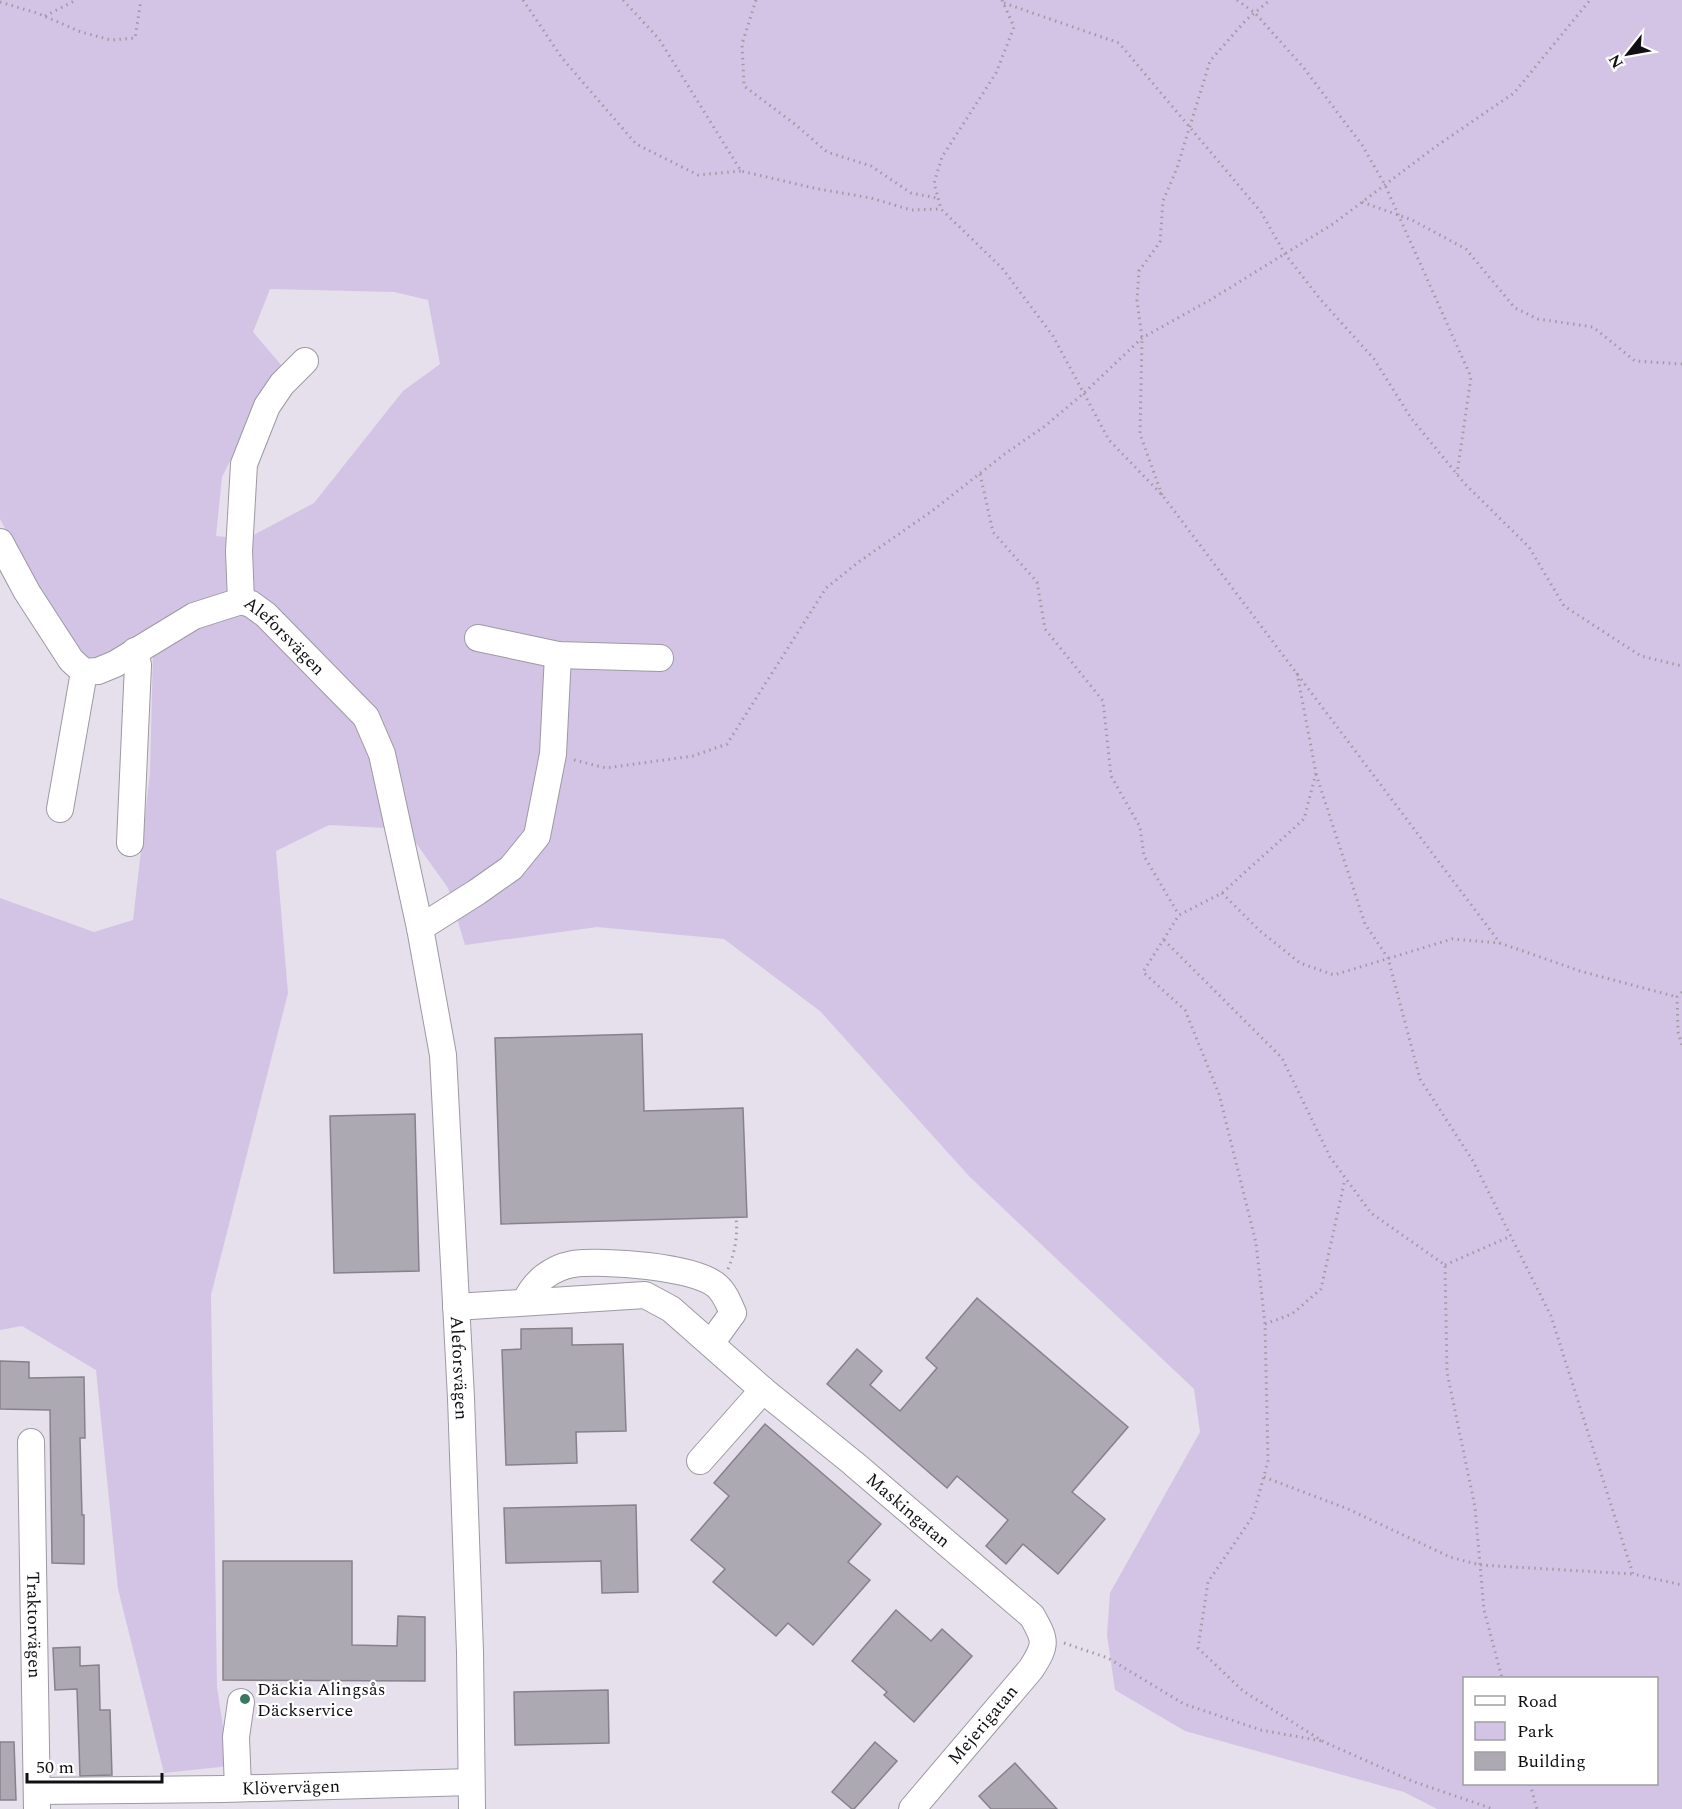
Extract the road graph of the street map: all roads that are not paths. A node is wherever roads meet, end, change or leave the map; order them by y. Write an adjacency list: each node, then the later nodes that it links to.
1 (305, 362): 3 (street)
2 (0, 542): 8 (street)
3 (241, 601): 5 (street, Aleforsvägen); 11 (street, Aleforsvägen)
4 (478, 638): 6 (street)
5 (135, 651): 8 (street, Aleforsvägen); 10 (street)
6 (558, 654): 7 (street); 11 (street)
7 (660, 658)
8 (84, 672): 9 (street)
9 (60, 809)
10 (130, 843)
11 (420, 928): 13 (street, Aleforsvägen)
12 (525, 1302): 13 (street, Maskingatan); 14 (street, Maskingatan); 14 (street)
13 (456, 1307): 20 (street, Aleforsvägen)
14 (712, 1342): 15 (street, Maskingatan)
15 (764, 1390): 17 (street); 18 (street, Maskingatan)
16 (31, 1442): 22 (street, Traktorvägen)
17 (700, 1461)
18 (1044, 1637): 24 (street, Mejerigatan)
19 (241, 1702): 21 (street)
20 (471, 1782): 21 (street, Klövervägen); 23 (street, Aleforsvägen)
21 (230, 1795): 22 (street, Klövervägen)
22 (37, 1800)
23 (472, 1809)
24 (912, 1809)

